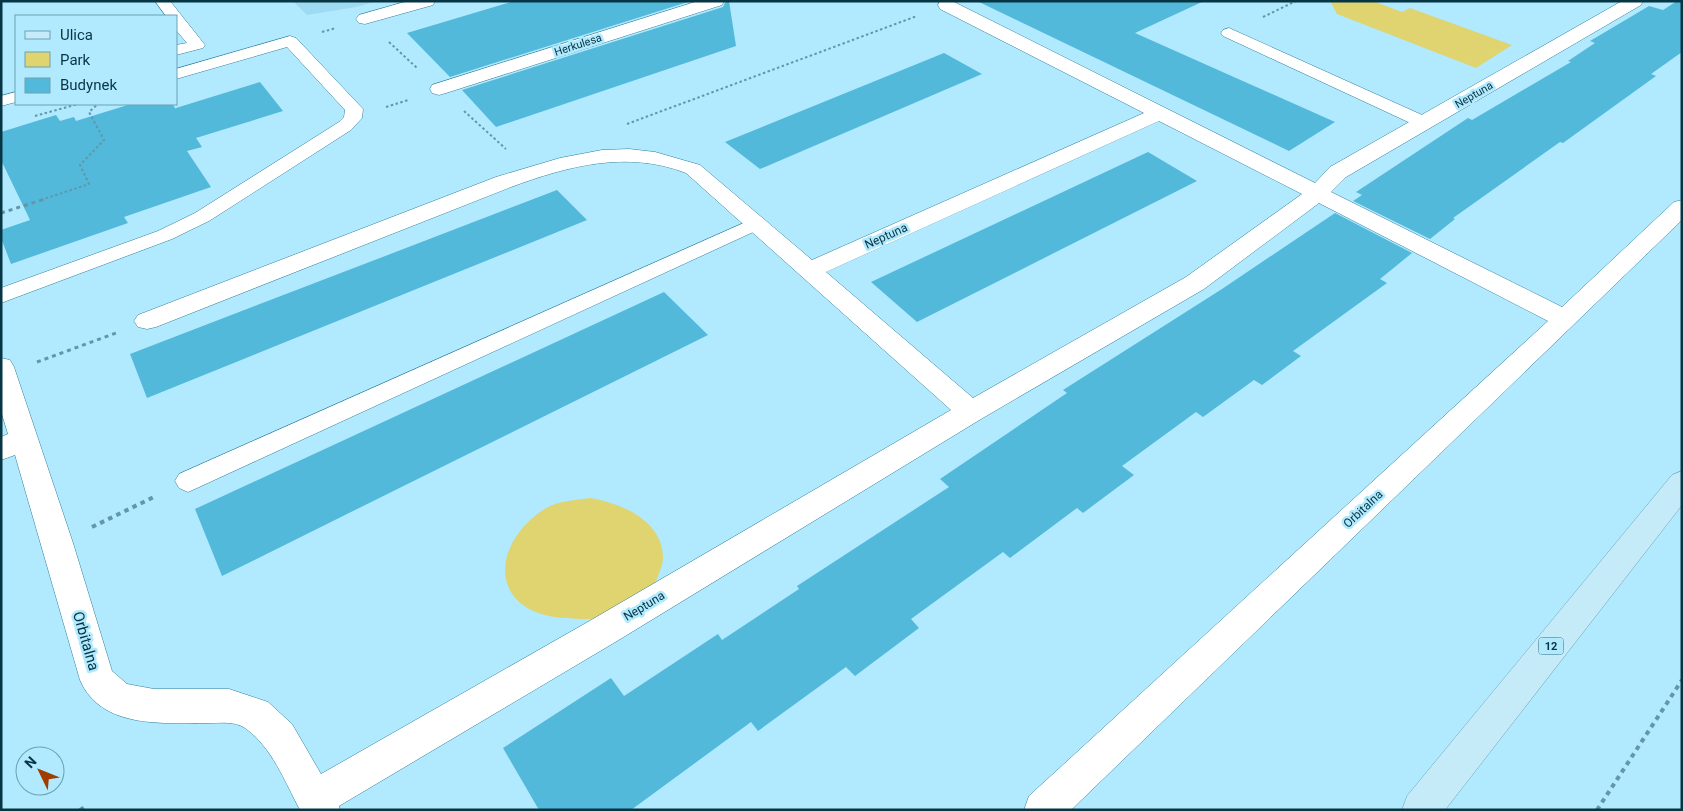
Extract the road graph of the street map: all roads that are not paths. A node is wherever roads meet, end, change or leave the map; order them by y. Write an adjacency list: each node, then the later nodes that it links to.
1 (162, 1): 6 (lane)
2 (427, 1): 7 (street)
3 (716, 1): 13 (street, Herkulesa)
4 (1635, 1): 18 (street, Neptuna)
5 (952, 3): 17 (street)
6 (173, 15)
7 (365, 19)
8 (178, 22): 10 (lane)
9 (1229, 33): 18 (lane)
10 (178, 50)
11 (178, 73): 23 (lane)
12 (15, 86): 14 (lane)
13 (439, 89)
14 (1, 90)
15 (15, 97): 16 (lane)
16 (1, 102)
17 (1160, 113): 19 (street); 22 (street, Neptuna)
18 (1425, 124): 19 (street, Neptuna)
19 (1318, 193): 24 (street); 27 (street, Neptuna)
20 (1682, 207): 24 (street, Orbitalna)
21 (755, 224): 22 (street); 25 (street); 29 (lane)
22 (809, 271): 27 (street)
23 (1, 296)
24 (1565, 319): 32 (street, Orbitalna)
25 (146, 321)
26 (3, 371): 28 (street, Orbitalna)
27 (971, 412): 31 (street, Neptuna)
28 (13, 444): 31 (street, Orbitalna)
29 (188, 482)
30 (1682, 483): 33 (main road, 12)
31 (319, 804)
32 (1043, 810)
33 (1421, 810)

